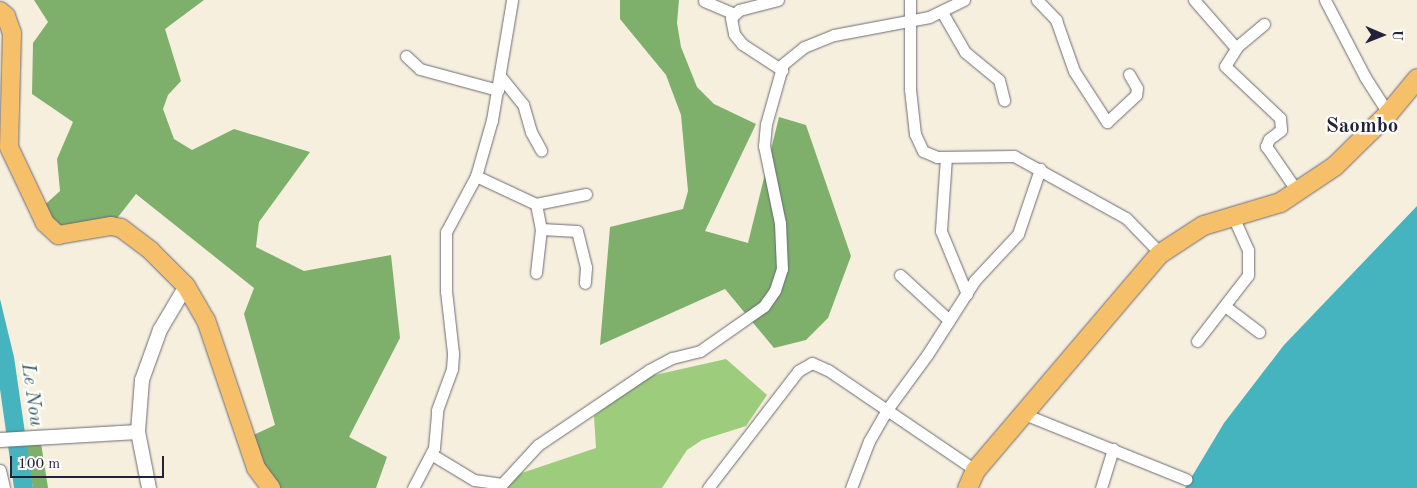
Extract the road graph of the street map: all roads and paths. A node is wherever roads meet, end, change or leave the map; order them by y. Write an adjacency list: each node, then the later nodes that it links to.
1 (512, 0): 18 (street)
2 (778, 0): 10 (street)
3 (910, 0): 12 (street)
4 (964, 0): 9 (street)
5 (1037, 0): 17 (street)
6 (1194, 0): 14 (street)
7 (1325, 0): 22 (street)
8 (704, 1): 10 (street)
9 (942, 12): 12 (street); 21 (street)
10 (732, 14): 16 (street)
11 (2, 15): 36 (main road)
12 (909, 21): 16 (street); 24 (street)
13 (1264, 24): 14 (street)
14 (1236, 48): 27 (street)
15 (406, 56): 20 (street)
16 (782, 70): 47 (street)
17 (1129, 74)
18 (500, 76): 20 (street); 23 (street)
19 (1417, 78): 22 (highway)
20 (498, 90): 26 (street)
21 (1004, 100)
22 (1388, 113): 27 (highway)
23 (541, 150)
24 (946, 158): 25 (street); 37 (street)
25 (1040, 169): 32 (street); 37 (street)
26 (476, 176): 29 (street); 47 (street)
27 (1297, 192): 30 (highway)
28 (586, 194): 29 (street)
29 (536, 204): 31 (street)
30 (1233, 216): 32 (highway); 38 (street)
31 (541, 229): 33 (street); 35 (street)
32 (1160, 253): 43 (highway)
33 (536, 273)
34 (900, 275): 39 (street)
35 (585, 283)
36 (186, 286): 44 (street); 53 (main road)
37 (967, 294): 39 (street)
38 (1226, 306): 40 (street); 41 (street)
39 (949, 320): 42 (street)
40 (1260, 332)
41 (1197, 341)
42 (886, 411): 49 (street); 55 (street); 56 (street)
43 (1024, 414): 46 (street); 49 (highway)
44 (138, 432): 45 (street); 52 (street)
45 (0, 440)
46 (1113, 449): 50 (street); 58 (street)
47 (431, 454): 54 (street)
48 (0, 470): 51 (street)
49 (975, 470): 57 (highway)
50 (1186, 479)
51 (4, 488)
52 (149, 488)
53 (271, 488)
54 (414, 488)
55 (708, 488)
56 (850, 488)
57 (967, 488)
58 (1101, 488)

